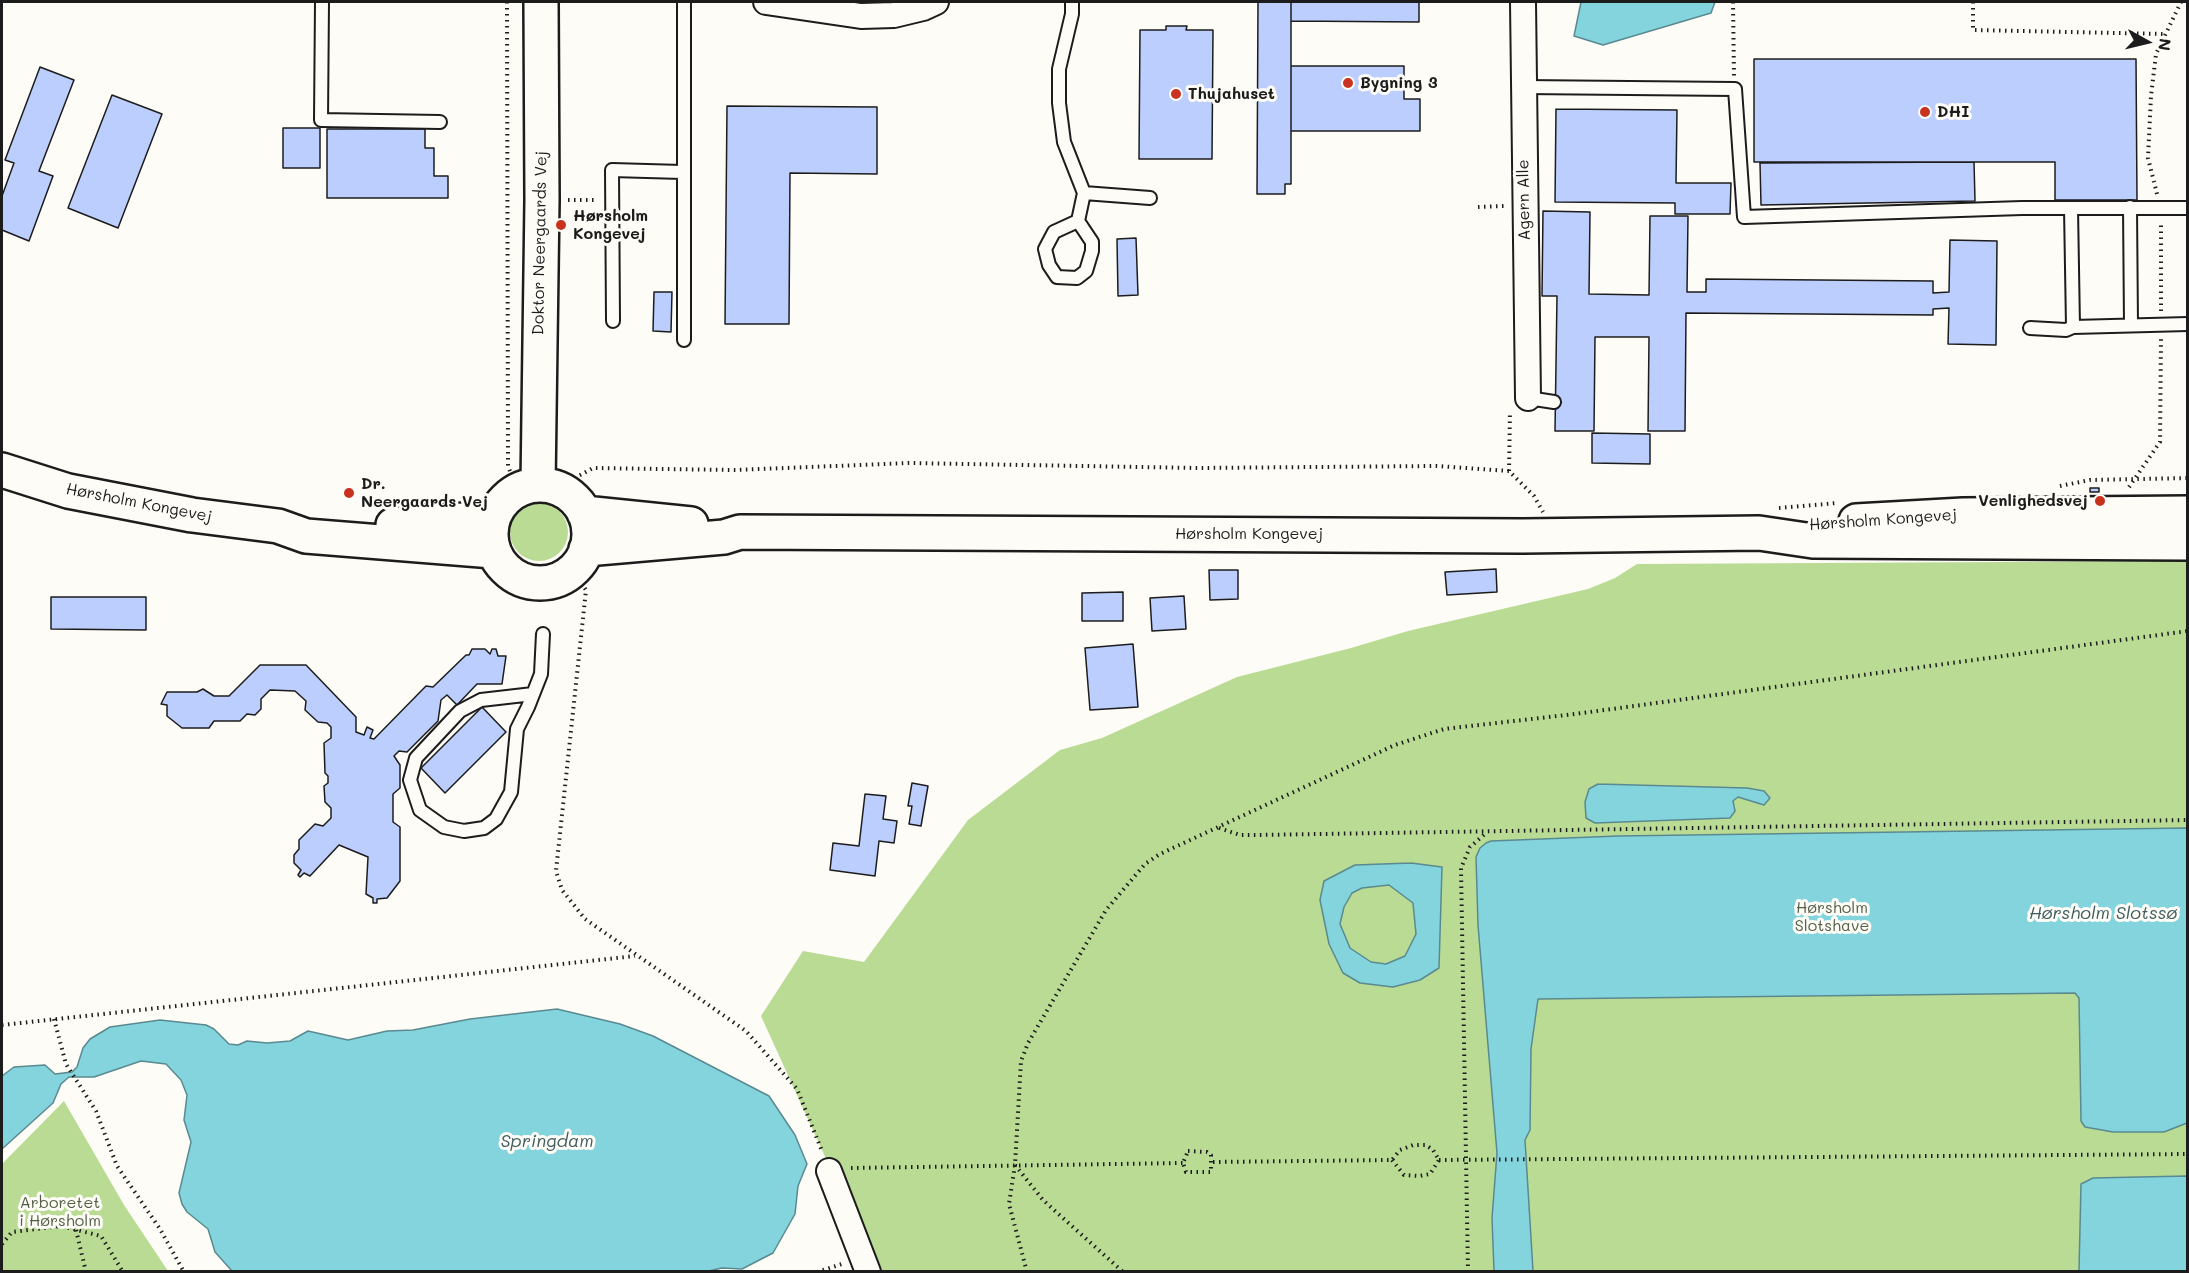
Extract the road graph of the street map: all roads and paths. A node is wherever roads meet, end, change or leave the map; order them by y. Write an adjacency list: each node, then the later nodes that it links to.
1 (322, 2): 16 (lane)
2 (507, 2): 38 (path)
3 (541, 2): 38 (main road, Doktor Neergaards Vej)
4 (684, 2): 17 (lane)
5 (766, 2): 6 (street)
6 (936, 2)
7 (1072, 2): 18 (lane)
8 (1523, 2): 13 (street, Agern Alle)
9 (1733, 2): 14 (path)
10 (1973, 2): 12 (path)
11 (2181, 2): 12 (path)
12 (2167, 34): 15 (path)
13 (1523, 87): 14 (lane); 20 (street, Agern Alle)
14 (1735, 89): 23 (lane)
15 (2151, 96)
16 (440, 122)
17 (682, 172): 26 (lane); 31 (lane)
18 (1084, 193): 19 (lane); 25 (lane)
19 (1150, 198)
20 (1524, 205): 21 (path); 32 (street, Agern Alle)
21 (1478, 207)
22 (2130, 207): 23 (lane); 24 (lane); 28 (lane)
23 (2071, 208): 29 (lane)
24 (2187, 208)
25 (1078, 221): 25 (lane)
26 (613, 321)
27 (2187, 324): 28 (lane)
28 (2131, 325): 29 (lane)
29 (2073, 327): 30 (lane)
30 (2030, 328)
31 (684, 340)
32 (1528, 398): 33 (lane); 35 (path)
33 (1554, 402)
34 (2, 470): 45 (main road, Hørsholm Kongevej)
35 (1509, 471): 38 (path); 42 (path)
36 (2187, 478): 37 (path)
37 (2052, 486)
38 (537, 488): 40 (main road); 43 (main road)
39 (1849, 502): 44 (path)
40 (584, 513): 47 (main road, Hørsholm Kongevej); 51 (main road)
41 (2187, 513): 44 (main road, Hørsholm Kongevej)
42 (1546, 517)
43 (493, 518): 45 (main road, Hørsholm Kongevej); 50 (main road)
44 (1764, 521): 47 (main road, Hørsholm Kongevej); 48 (main road, Hørsholm Kongevej)
45 (278, 526): 50 (main road, Hørsholm Kongevej)
46 (2187, 531): 48 (main road)
47 (740, 532): 51 (main road, Hørsholm Kongevej)
48 (1969, 542): 49 (main road, Hørsholm Kongevej)
49 (2187, 543)
50 (494, 551): 51 (main road)
51 (580, 559): 58 (path)
52 (2187, 631): 56 (path)
53 (543, 633): 54 (lane)
54 (533, 694): 54 (lane)
55 (2187, 820): 57 (path)
56 (1218, 828): 57 (path); 67 (path)
57 (1488, 831): 64 (path)
58 (635, 956): 59 (path); 68 (path)
59 (54, 1019): 60 (path); 73 (path)
60 (2, 1024)
61 (2187, 1154): 64 (path)
62 (1392, 1160): 63 (path); 63 (path); 65 (path)
63 (1439, 1160): 64 (path)
64 (1466, 1160): 77 (path)
65 (1213, 1162): 66 (path); 66 (path)
66 (1183, 1163): 67 (path)
67 (1015, 1165): 68 (path); 75 (path); 76 (path)
68 (837, 1170): 74 (street)
69 (76, 1230): 70 (path); 71 (path); 72 (path)
70 (2, 1244)
71 (86, 1272)
72 (123, 1272)
73 (184, 1272)
74 (868, 1272)
75 (1027, 1272)
76 (1123, 1272)
77 (1468, 1272)

